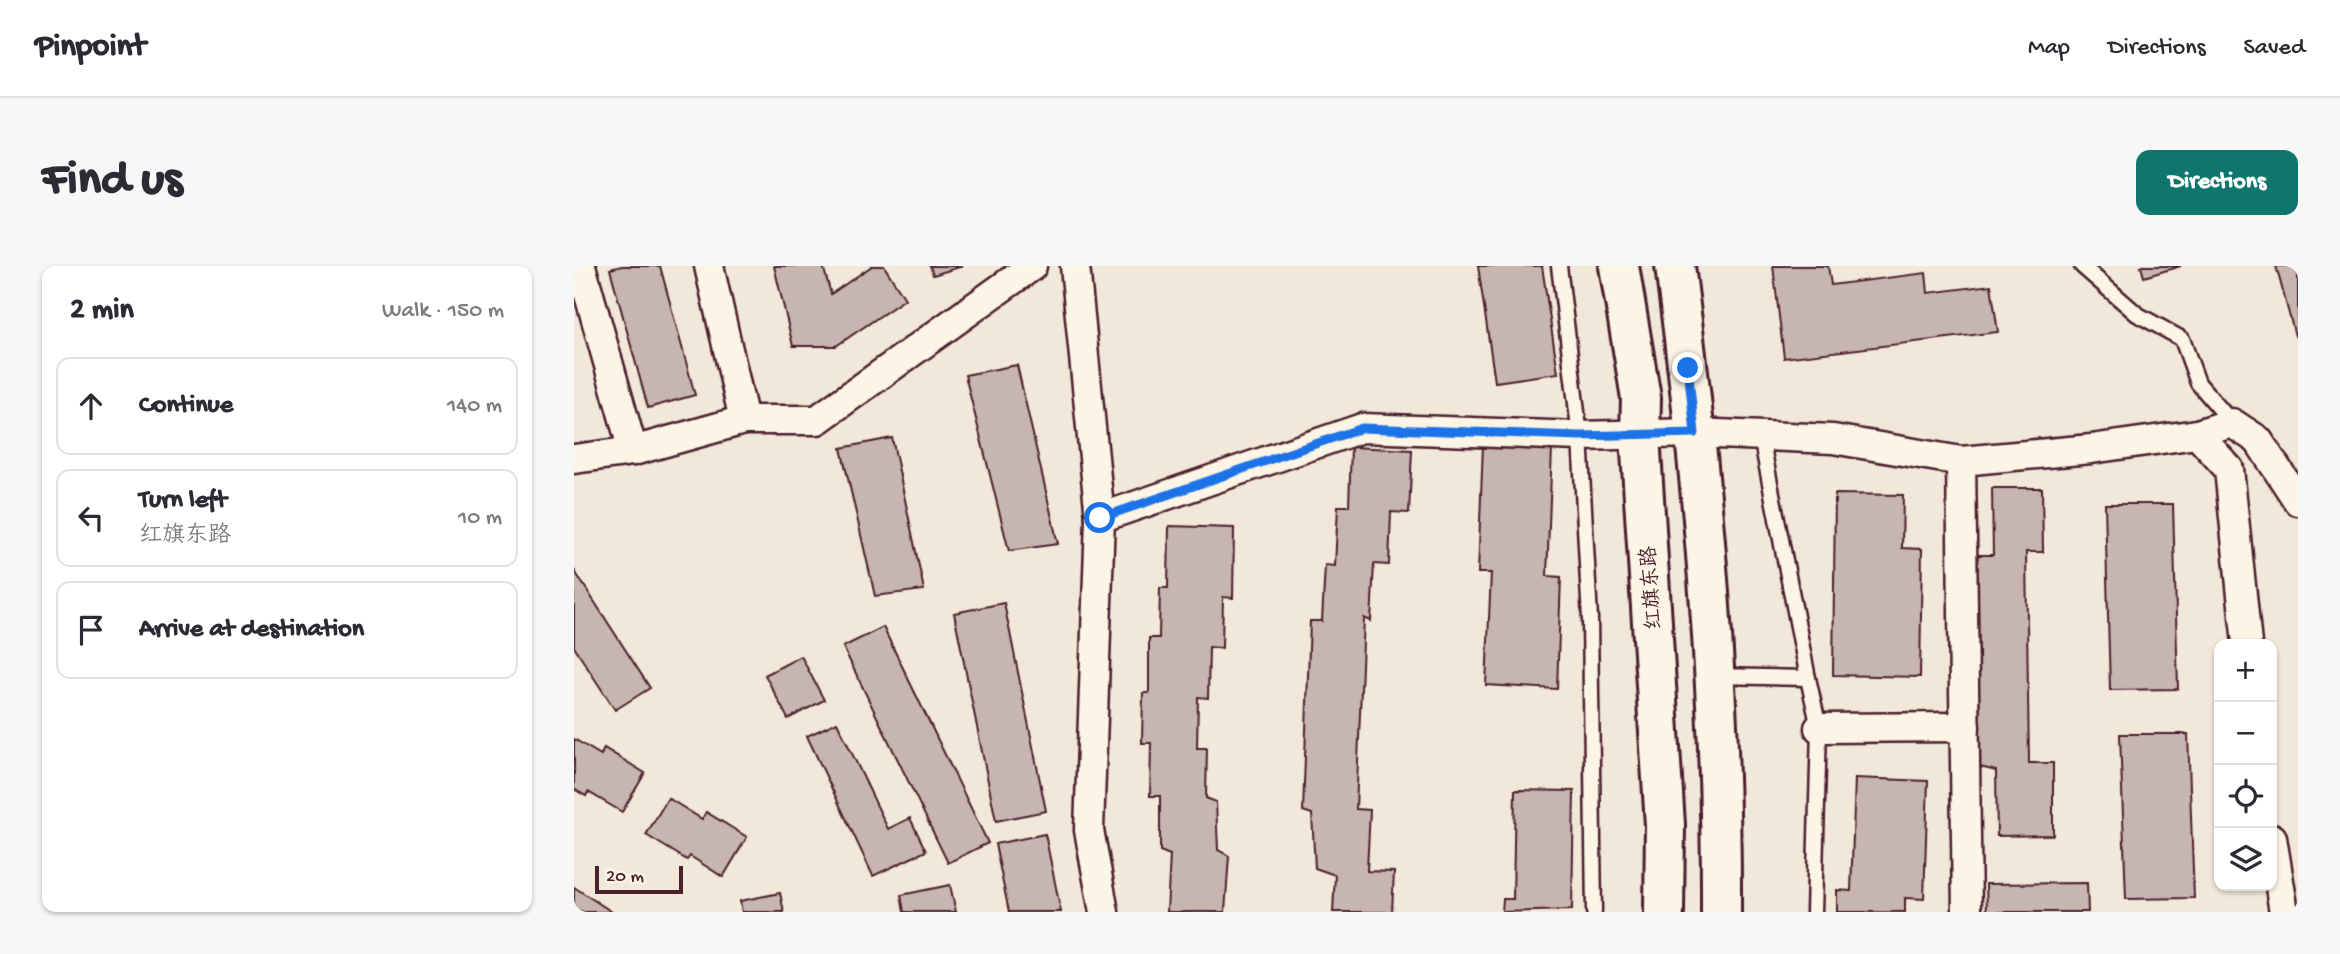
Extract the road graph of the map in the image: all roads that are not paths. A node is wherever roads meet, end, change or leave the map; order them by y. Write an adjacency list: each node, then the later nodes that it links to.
1 (581, 266): 16 (street)
2 (709, 266): 9 (street)
3 (1032, 266): 9 (street)
4 (1075, 266): 20 (street)
5 (1559, 266): 13 (lane)
6 (1619, 266): 14 (main road, 红旗东路)
7 (1675, 266): 11 (main road)
8 (2082, 266): 10 (lane)
9 (744, 420): 16 (street)
10 (2232, 423): 12 (street); 19 (street)
11 (1695, 433): 14 (street); 15 (street); 22 (main road)
12 (2197, 434): 18 (street); 21 (street)
13 (1580, 436): 14 (street); 20 (street); 28 (lane)
14 (1640, 436): 29 (main road, 红旗东路)
15 (1761, 437): 18 (street); 23 (lane)
16 (633, 451): 17 (street)
17 (574, 459)
18 (1961, 461): 25 (street)
19 (2298, 501)
20 (1100, 518): 27 (street)
21 (2246, 639)
22 (1714, 676): 23 (lane); 30 (main road)
23 (1808, 678): 24 (lane)
24 (1819, 727): 25 (street); 31 (lane)
25 (1965, 727): 32 (street)
26 (2277, 869): 33 (street)
27 (1104, 912)
28 (1594, 912)
29 (1664, 912)
30 (1721, 912)
31 (1814, 912)
32 (1967, 912)
33 (2284, 912)

